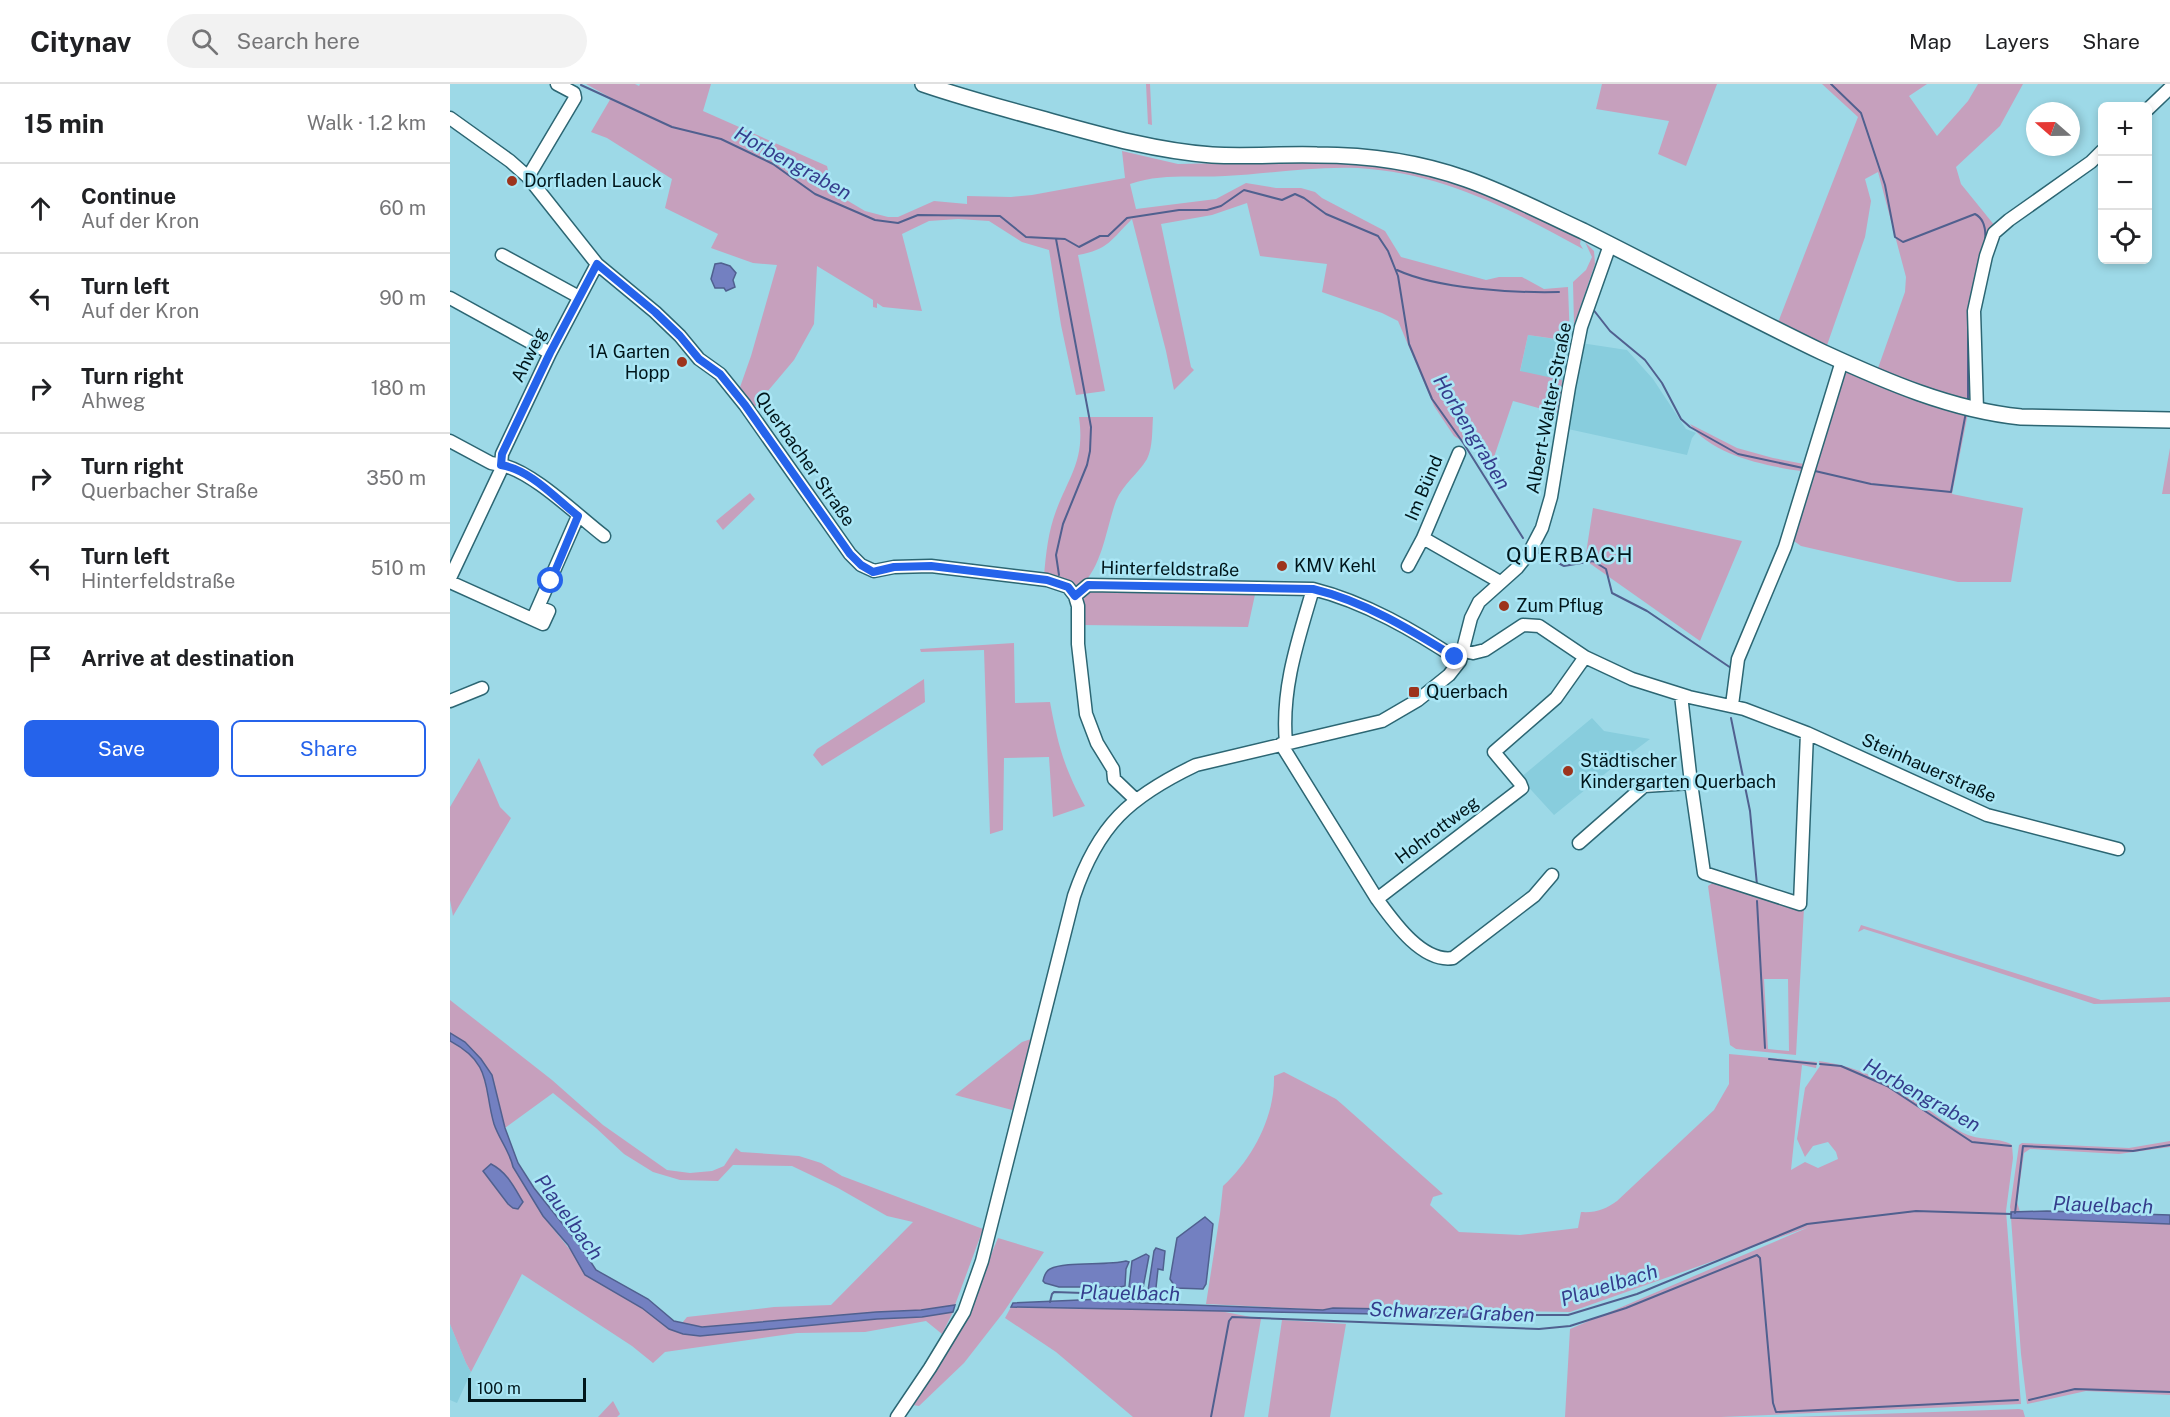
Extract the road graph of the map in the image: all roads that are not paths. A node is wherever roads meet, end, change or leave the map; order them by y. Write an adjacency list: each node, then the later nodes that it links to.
1 (557, 84): 7 (street)
2 (923, 84): 8 (main road)
3 (2170, 88): 4 (street)
4 (2152, 105)
5 (450, 118): 7 (street, Querbacher Straße)
6 (2098, 155): 15 (street)
7 (528, 177): 10 (street, Querbacher Straße)
8 (1610, 245): 14 (main road); 25 (street, Albert-Walter-Straße)
9 (502, 255): 11 (street)
10 (597, 264): 11 (street, Ahweg); 27 (street, Querbacher Straße)
11 (579, 297): 13 (street, Ahweg)
12 (450, 298): 13 (street)
13 (550, 353): 19 (street, Ahweg)
14 (1842, 361): 15 (main road); 33 (street)
15 (1977, 410): 16 (main road)
16 (2170, 420)
17 (450, 441): 19 (street)
18 (1459, 453): 22 (street, Im Bünd)
19 (501, 465): 20 (street); 24 (street, Ahweg)
20 (578, 516): 21 (street); 24 (street)
21 (604, 536)
22 (1423, 538): 23 (street, Im Bünd); 25 (street, Im Bünd)
23 (1408, 566)
24 (451, 575)
25 (1500, 582): 28 (street, Albert-Walter-Straße)
26 (1313, 589): 27 (street, Hinterfeldstraße); 28 (street, Hinterfeldstraße); 35 (street)
27 (1075, 596): 37 (street)
28 (1462, 656): 29 (street, Steinhauerstraße); 35 (street)
29 (1585, 657): 31 (street, Steinhauerstraße); 41 (street, Hohrottweg)
30 (482, 688): 32 (street)
31 (1682, 695): 33 (street, Steinhauerstraße); 36 (street)
32 (450, 701)
33 (1732, 705): 34 (street, Steinhauerstraße)
34 (1807, 733): 36 (street); 39 (street, Steinhauerstraße)
35 (1283, 744): 37 (street); 41 (street)
36 (1691, 783): 38 (street)
37 (1136, 800): 42 (street)
38 (1579, 843)
39 (2118, 849)
40 (1552, 875): 41 (street)
41 (1377, 898)
42 (897, 1417)

